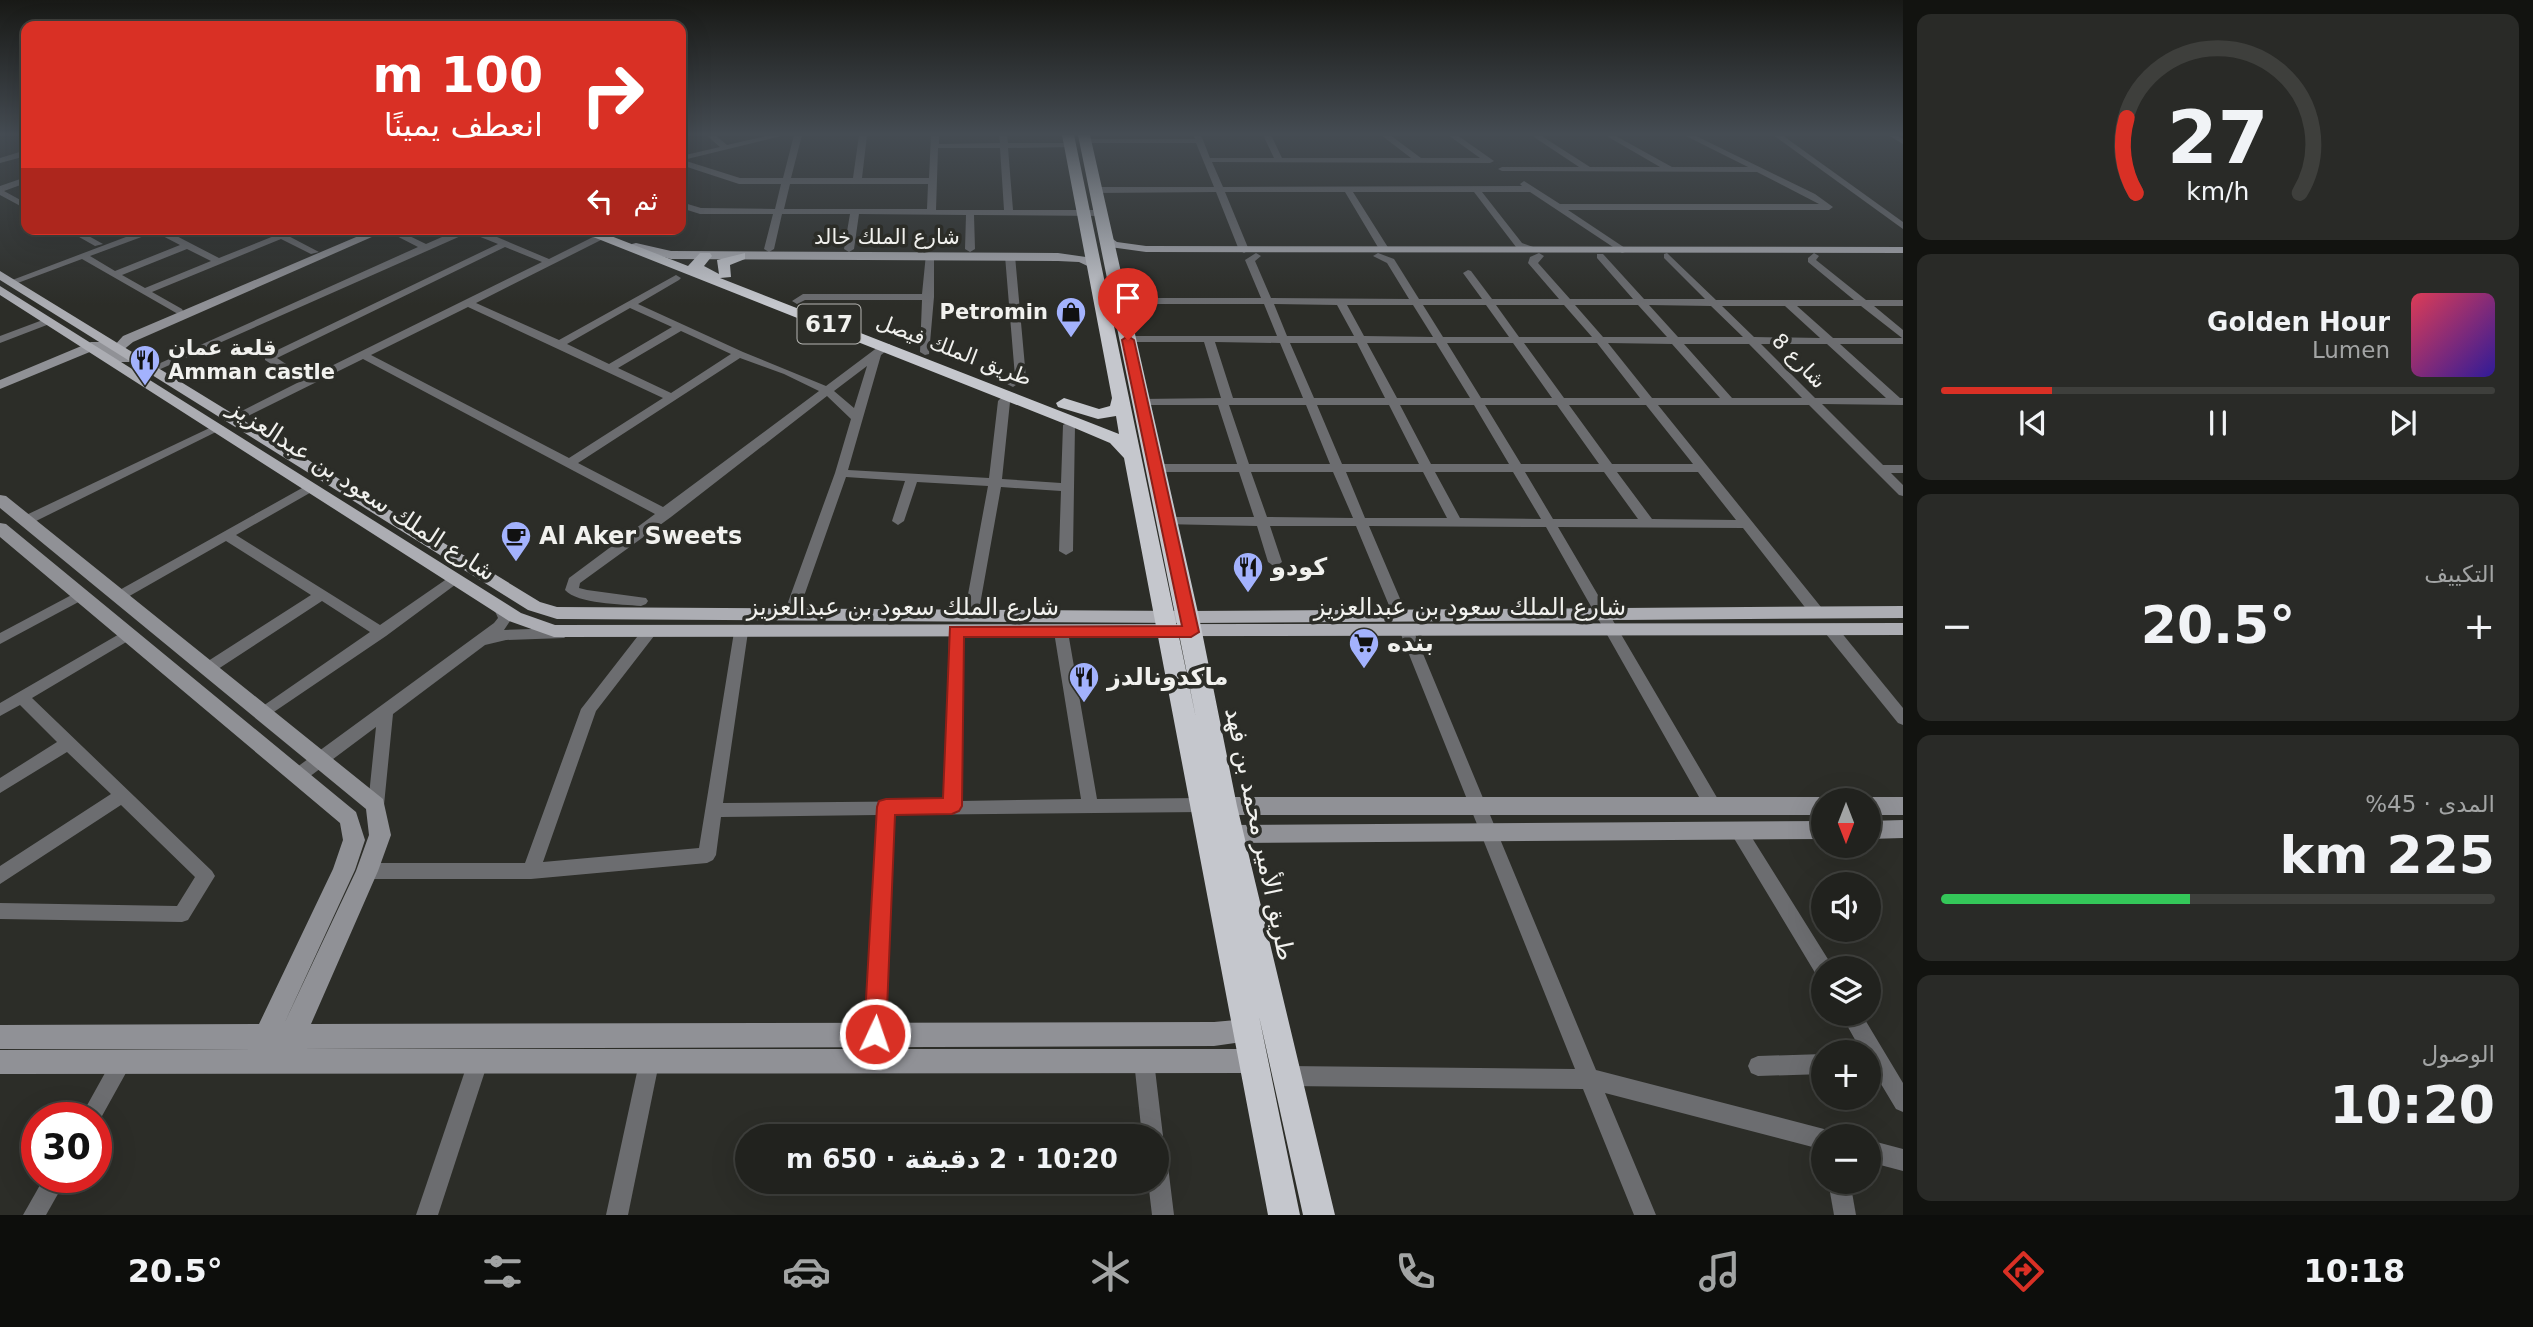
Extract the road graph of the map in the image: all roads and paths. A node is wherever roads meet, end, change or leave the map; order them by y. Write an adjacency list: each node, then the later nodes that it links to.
1 (1, 192): 13 (street)
2 (782, 192): 16 (street)
3 (933, 192): 18 (street)
4 (1007, 192): 20 (street)
5 (1088, 192): 21 (highway, طريق الأمير محمد بن فهد)
6 (1096, 192): 21 (highway, طريق الأمير محمد بن فهد)
7 (1219, 192): 46 (street)
8 (1349, 192): 53 (street)
9 (1478, 192): 60 (street)
10 (1535, 192): 14 (street)
11 (1803, 192): 14 (street)
12 (1856, 192): 22 (street)
13 (21, 203)
14 (1557, 206): 47 (street)
15 (686, 207): 16 (street)
16 (777, 211): 17 (street); 43 (street)
17 (855, 212): 18 (street); 44 (street)
18 (932, 212): 19 (street)
19 (970, 212): 20 (street); 45 (street)
20 (1009, 212): 21 (street)
21 (1092, 213): 37 (highway, طريق الأمير محمد بن فهد)
22 (1903, 226)
23 (81, 235): 38 (street)
24 (123, 235): 38 (street)
25 (140, 235): 54 (street)
26 (168, 235): 40 (street)
27 (354, 235): 50 (street)
28 (371, 235): 93 (street)
29 (399, 235): 42 (street)
30 (454, 235): 42 (street)
31 (486, 235): 39 (street)
32 (595, 235): 67 (street)
33 (607, 235): 92 (highway, طريق الملك فيصل / 617)
34 (608, 235): 55 (main road)
35 (612, 235): 41 (highway, طريق الملك فيصل / 617)
36 (281, 236): 50 (street); 66 (street)
37 (1098, 239): 51 (main road, شارع الملك خالد); 52 (main road); 68 (highway, طريق الأمير محمد بن فهد)
38 (98, 244): 73 (street)
39 (505, 244): 67 (street); 116 (street)
40 (188, 245): 66 (street); 70 (street)
41 (652, 245): 43 (main road, شارع الملك خالد); 55 (highway, طريق الملك فيصل / 617)
42 (425, 247): 114 (street)
43 (763, 249): 44 (main road, شارع الملك خالد); 65 (main road)
44 (849, 249): 45 (main road, شارع الملك خالد)
45 (970, 249): 51 (main road, شارع الملك خالد)
46 (1244, 250): 52 (main road); 53 (main road)
47 (1622, 250): 48 (main road); 60 (main road)
48 (1749, 250): 49 (main road); 64 (main road)
49 (1903, 250)
50 (314, 252): 90 (street)
51 (1058, 253): 58 (main road, شارع الملك خالد); 68 (main road, شارع الملك خالد)
52 (1147, 253): 59 (main road); 68 (main road)
53 (1381, 253): 59 (main road); 60 (main road); 82 (street)
54 (83, 256): 70 (street); 73 (street)
55 (678, 256): 65 (highway, طريق الملك فيصل / 617)
56 (740, 256): 57 (main road, شارع الملك خالد); 65 (main road, شارع الملك خالد); 71 (highway)
57 (929, 256): 58 (main road, شارع الملك خالد); 75 (street)
58 (1010, 256): 119 (street)
59 (1256, 256): 78 (street)
60 (1535, 256): 61 (main road); 87 (street)
61 (1600, 256): 64 (main road); 88 (street)
62 (1814, 256): 63 (main road); 64 (main road); 89 (street)
63 (1903, 256)
64 (1667, 257): 80 (street, شارع 8)
65 (701, 259): 71 (highway, طريق الملك فيصل / 617); 92 (highway)
66 (219, 261): 74 (street)
67 (549, 262): 81 (street)
68 (1103, 265): 77 (highway, طريق الأمير محمد بن فهد); 122 (highway, طريق الأمير محمد بن فهد)
69 (1468, 273): 83 (street)
70 (115, 274): 74 (street)
71 (726, 274): 76 (highway, طريق الملك فيصل / 617)
72 (676, 278): 86 (street)
73 (2, 281): 91 (main road, شارع الملك سعود بن عبدالعزيز); 109 (main road, شارع الملك سعود بن عبدالعزيز)
74 (145, 290): 90 (street)
75 (929, 297): 76 (street); 111 (street)
76 (797, 301): 111 (highway, طريق الملك فيصل / 617)
77 (1119, 301): 78 (street); 97 (highway, طريق الأمير محمد بن فهد)
78 (1266, 301): 79 (street); 99 (street)
79 (1341, 302): 82 (street); 100 (street)
80 (1712, 302): 84 (street); 88 (street); 105 (street, شارع 8)
81 (468, 303): 108 (street); 113 (street)
82 (1417, 303): 83 (street); 101 (street)
83 (1492, 303): 87 (street); 102 (street)
84 (1788, 303): 89 (street); 106 (street)
85 (1903, 303): 89 (street)
86 (630, 304): 94 (street); 108 (street)
87 (1569, 304): 88 (street); 103 (street)
88 (1643, 304): 104 (street)
89 (1865, 304): 95 (street)
90 (178, 311): 93 (street)
91 (48, 320): 96 (street); 109 (main road, شارع الملك سعود بن عبدالعزيز)
92 (831, 325): 110 (highway, طريق الملك فيصل / 617)
93 (148, 327): 109 (street); 109 (street)
94 (680, 327): 112 (street); 115 (street)
95 (1903, 335)
96 (0, 340)
97 (1128, 340): 98 (street); 122 (highway, طريق الأمير محمد بن فهد)
98 (1209, 340): 99 (street); 126 (street)
99 (1283, 340): 100 (street); 123 (street)
100 (1360, 340): 101 (street); 124 (street)
101 (1441, 340): 102 (street); 127 (street)
102 (1518, 340): 103 (street); 128 (street)
103 (1600, 340): 104 (street); 125 (street)
104 (1677, 341): 105 (street); 129 (street)
105 (1753, 341): 106 (street); 130 (street, شارع 8)
106 (1832, 341): 107 (street); 131 (street)
107 (1903, 341)
108 (559, 344): 115 (street)
109 (104, 347): 114 (main road, شارع الملك سعود بن عبدالعزيز); 114 (street); 117 (street); 120 (street); 135 (main road, شارع الملك سعود بن عبدالعزيز)
110 (881, 350): 118 (street); 119 (highway, طريق الملك فيصل / 617); 133 (street)
111 (926, 352): 119 (highway, طريق الملك فيصل / 617)
112 (739, 354): 118 (street); 121 (street)
113 (363, 355): 116 (street); 137 (street)
114 (148, 366): 132 (main road, شارع الملك سعود بن عبدالعزيز)
115 (610, 368): 121 (street)
116 (307, 383): 132 (street)
117 (0, 385)
118 (824, 390): 133 (street); 155 (street)
119 (1012, 390): 134 (highway, طريق الملك فيصل / 617); 149 (street)
120 (0, 394)
121 (671, 397): 137 (street)
122 (1130, 400): 126 (street); 134 (highway); 136 (highway, طريق الأمير محمد بن فهد); 138 (highway, طريق الأمير محمد بن فهد)
123 (1308, 400): 124 (street); 126 (street); 140 (street)
124 (1392, 400): 127 (street); 141 (street)
125 (1648, 400): 128 (street); 129 (street); 142 (street)
126 (1225, 401): 139 (street)
127 (1478, 401): 128 (street); 143 (street)
128 (1560, 401): 146 (street)
129 (1729, 401): 130 (street)
130 (1811, 401): 131 (street); 144 (street, شارع 8)
131 (1901, 403)
132 (234, 419): 160 (main road, شارع الملك سعود بن عبدالعزيز)
133 (858, 420): 147 (street)
134 (1078, 420): 136 (highway, طريق الملك فيصل); 151 (street)
135 (218, 427): 150 (main road, شارع الملك سعود بن عبدالعزيز); 156 (street)
136 (1130, 454): 182 (highway, طريق الأمير محمد بن فهد)
137 (569, 463): 155 (street)
138 (1155, 468): 139 (street); 158 (highway, طريق الأمير محمد بن فهد)
139 (1244, 468): 140 (street); 159 (street)
140 (1339, 468): 141 (street); 161 (street)
141 (1427, 468): 143 (street); 162 (street)
142 (1702, 468): 146 (street); 164 (street)
143 (1519, 469): 146 (street); 163 (street)
144 (1880, 469): 145 (street); 152 (street, شارع 8)
145 (1903, 469)
146 (1610, 470): 165 (street)
147 (841, 473): 148 (street); 179 (street)
148 (912, 478): 149 (street); 157 (street)
149 (995, 484): 151 (street); 180 (street)
150 (310, 487): 153 (main road, شارع الملك سعود بن عبدالعزيز); 167 (street)
151 (1066, 487): 168 (street)
152 (1903, 492)
153 (329, 498): 160 (main road); 170 (main road, شارع الملك سعود بن عبدالعزيز)
154 (0, 500): 156 (street)
155 (666, 514): 174 (street)
156 (27, 520): 172 (street)
157 (898, 521)
158 (1166, 521): 159 (street); 183 (highway, طريق الأمير محمد بن فهد)
159 (1263, 522): 161 (street); 169 (street)
160 (405, 523): 179 (main road, شارع الملك سعود بن عبدالعزيز)
161 (1363, 523): 162 (street); 181 (street)
162 (1456, 523): 163 (street)
163 (1551, 524): 165 (street); 177 (street)
164 (1747, 524): 165 (street); 176 (street)
165 (1650, 525)
166 (0, 528): 171 (street)
167 (226, 535): 172 (street); 173 (street)
168 (1066, 551)
169 (1276, 562)
170 (456, 579): 175 (main road, شارع الملك سعود بن عبدالعزيز); 189 (street)
171 (81, 595): 194 (street); 195 (street)
172 (121, 595): 197 (street)
173 (321, 595): 189 (street); 197 (street)
174 (641, 601)
175 (502, 609): 190 (main road, شارع الملك سعود بن عبدالعزيز); 196 (street)
176 (1816, 611): 177 (main road, شارع الملك سعود بن عبدالعزيز); 178 (main road, شارع الملك سعود بن عبدالعزيز)
177 (1602, 612): 181 (main road, شارع الملك سعود بن عبدالعزيز); 188 (street)
178 (1903, 612)
179 (790, 616): 180 (main road, شارع الملك سعود بن عبدالعزيز)
180 (971, 616): 182 (main road, شارع الملك سعود بن عبدالعزيز); 186 (main road)
181 (1404, 623): 183 (main road, شارع الملك سعود بن عبدالعزيز); 188 (main road, شارع الملك سعود بن عبدالعزيز); 213 (street)
182 (1166, 624): 183 (main road, شارع الملك سعود بن عبدالعزيز); 193 (main road, شارع الملك سعود بن عبدالعزيز); 209 (highway, طريق الأمير محمد بن فهد)
183 (1190, 624): 212 (highway, طريق الأمير محمد بن فهد)
184 (1903, 629): 185 (main road, شارع الملك سعود بن عبدالعزيز)
185 (1831, 630): 188 (main road, شارع الملك سعود بن عبدالعزيز); 202 (street)
186 (818, 631): 187 (main road, شارع الملك سعود بن عبدالعزيز); 192 (main road, شارع الملك سعود بن عبدالعزيز)
187 (956, 631): 193 (main road, شارع الملك سعود بن عبدالعزيز); 210 (street)
188 (1612, 631): 214 (street)
189 (381, 632): 200 (street)
190 (573, 632): 191 (main road, شارع الملك سعود بن عبدالعزيز); 196 (street)
191 (649, 632): 192 (main road, شارع الملك سعود بن عبدالعزيز); 227 (street)
192 (741, 632): 219 (street)
193 (1061, 632): 211 (street)
194 (128, 634): 198 (street); 205 (street)
195 (0, 639)
196 (476, 645): 201 (street)
197 (210, 667): 200 (street)
198 (21, 697): 199 (street); 203 (street)
199 (0, 710)
200 (265, 712): 204 (street)
201 (385, 712): 204 (street); 208 (street)
202 (1903, 719)
203 (68, 743): 206 (street); 207 (street)
204 (322, 758): 205 (street); 208 (street)
205 (299, 775): 232 (street)
206 (0, 786)
207 (121, 796): 228 (street); 229 (street)
208 (376, 805): 226 (street)
209 (1202, 805): 211 (street); 231 (highway, طريق الأمير محمد بن فهد)
210 (952, 806): 211 (street); 218 (street)
211 (1090, 806)
212 (1225, 806): 213 (street); 225 (highway, طريق الأمير محمد بن فهد)
213 (1477, 806): 214 (street); 224 (street)
214 (1713, 806): 215 (street)
215 (1811, 806)
216 (1881, 806): 217 (street)
217 (1903, 806)
218 (886, 807): 219 (street); 234 (street)
219 (716, 810): 227 (street)
220 (1738, 830): 221 (street); 224 (street); 230 (street)
221 (1811, 830)
222 (1881, 830): 223 (street)
223 (1903, 830)
224 (1489, 832): 225 (street); 247 (street)
225 (1231, 834): 246 (highway, طريق الأمير محمد بن فهد)
226 (368, 871): 227 (street); 233 (street)
227 (531, 871)
228 (0, 876)
229 (0, 911)
230 (1815, 956)
231 (1247, 1031): 234 (street); 237 (highway, طريق الأمير محمد بن فهد)
232 (267, 1034): 233 (street); 235 (street); 240 (street)
233 (294, 1034): 234 (street); 240 (street)
234 (875, 1034)
235 (0, 1037)
236 (1144, 1061): 237 (street); 242 (street); 251 (street)
237 (1252, 1061): 262 (highway, طريق الأمير محمد بن فهد)
238 (0, 1062): 239 (street)
239 (122, 1062): 240 (street); 249 (street)
240 (268, 1062): 241 (street)
241 (478, 1062): 242 (street); 259 (street)
242 (649, 1063): 260 (street)
243 (1811, 1064): 244 (street)
244 (1759, 1066)
245 (1881, 1068): 248 (street)
246 (1287, 1076): 247 (street); 263 (highway, طريق الأمير محمد بن فهد)
247 (1590, 1079): 252 (street); 264 (street)
248 (1897, 1082): 250 (street)
249 (99, 1102)
250 (1903, 1102)
251 (1152, 1124)
252 (1811, 1137)
253 (1881, 1155): 254 (street)
254 (1903, 1160)
255 (47, 1193): 258 (street)
256 (1160, 1194): 261 (street)
257 (1841, 1194): 265 (street)
258 (34, 1215)
259 (427, 1215)
260 (617, 1215)
261 (1163, 1215)
262 (1284, 1215)
263 (1319, 1215)
264 (1645, 1215)
265 (1845, 1215)

